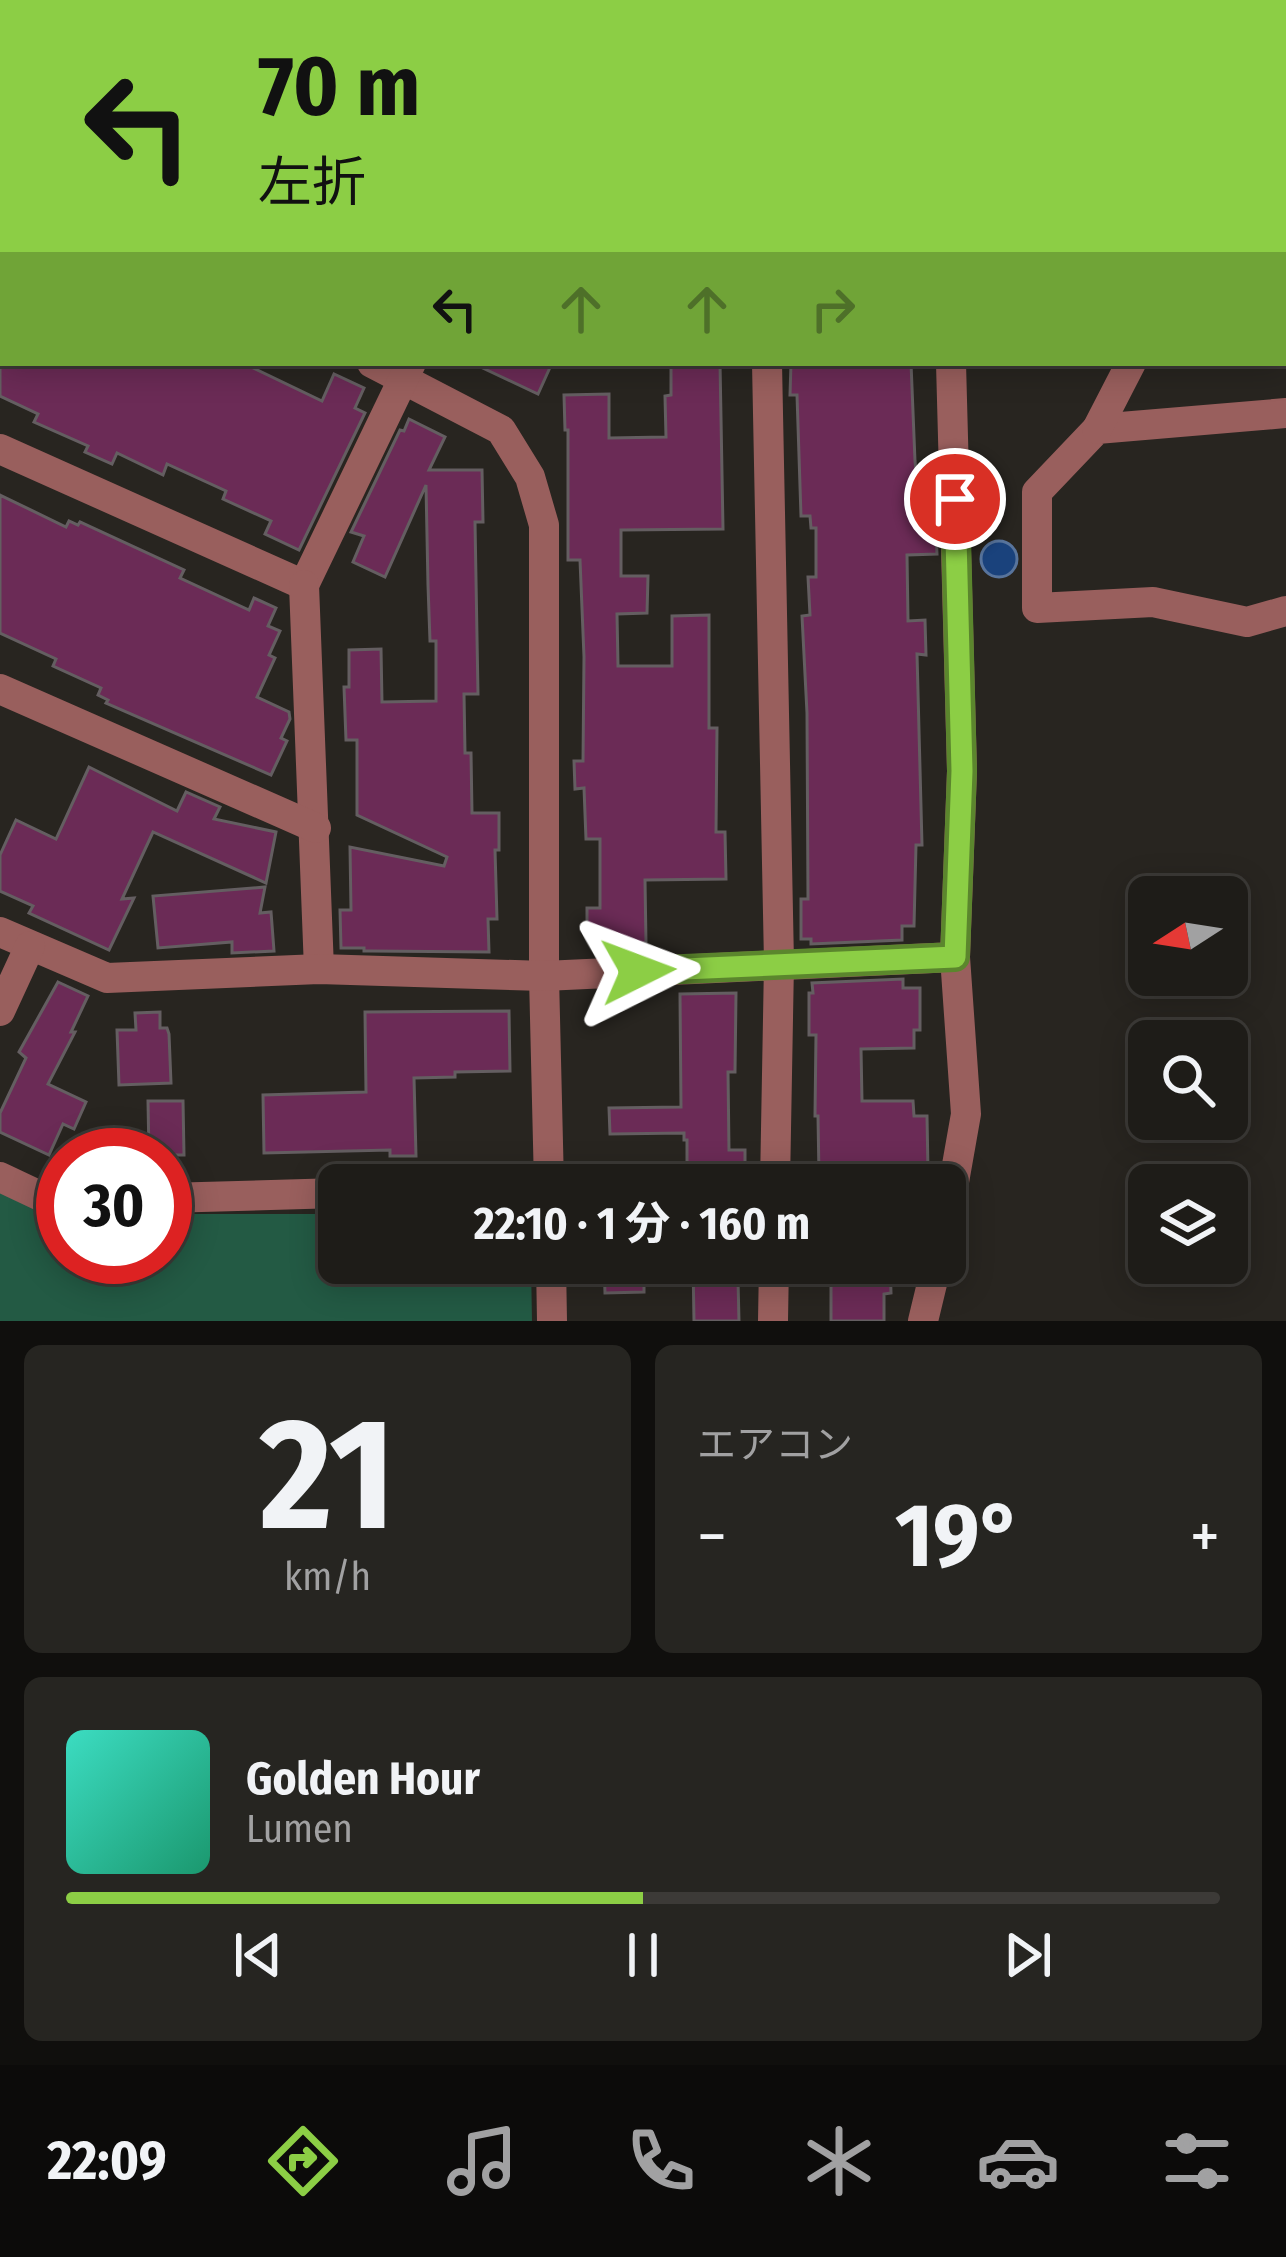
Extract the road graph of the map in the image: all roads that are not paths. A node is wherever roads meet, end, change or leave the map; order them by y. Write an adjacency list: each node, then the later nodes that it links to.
1 (767, 366): 15 (street)
2 (951, 366): 14 (street)
3 (1128, 366): 6 (street)
4 (407, 370): 8 (street); 17 (street)
5 (1286, 412): 6 (street)
6 (1097, 429): 9 (street)
7 (0, 449): 8 (street)
8 (304, 585): 11 (street)
9 (1286, 611)
10 (0, 689): 11 (street)
11 (316, 828): 16 (street)
12 (0, 932): 13 (street)
13 (30, 946): 16 (street); 18 (street)
14 (955, 957): 15 (street); 21 (street)
15 (778, 963): 17 (street); 20 (street)
16 (319, 969): 17 (street)
17 (544, 976): 19 (street)
18 (0, 1011)
19 (548, 1164)
20 (775, 1164)
21 (957, 1164)
22 (0, 1177): 23 (street)
23 (36, 1194)
24 (318, 1194): 25 (street)
25 (192, 1197)
26 (551, 1284): 29 (street)
27 (774, 1284): 30 (street)
28 (932, 1284): 31 (street)
29 (552, 1321)
30 (773, 1321)
31 (922, 1321)

